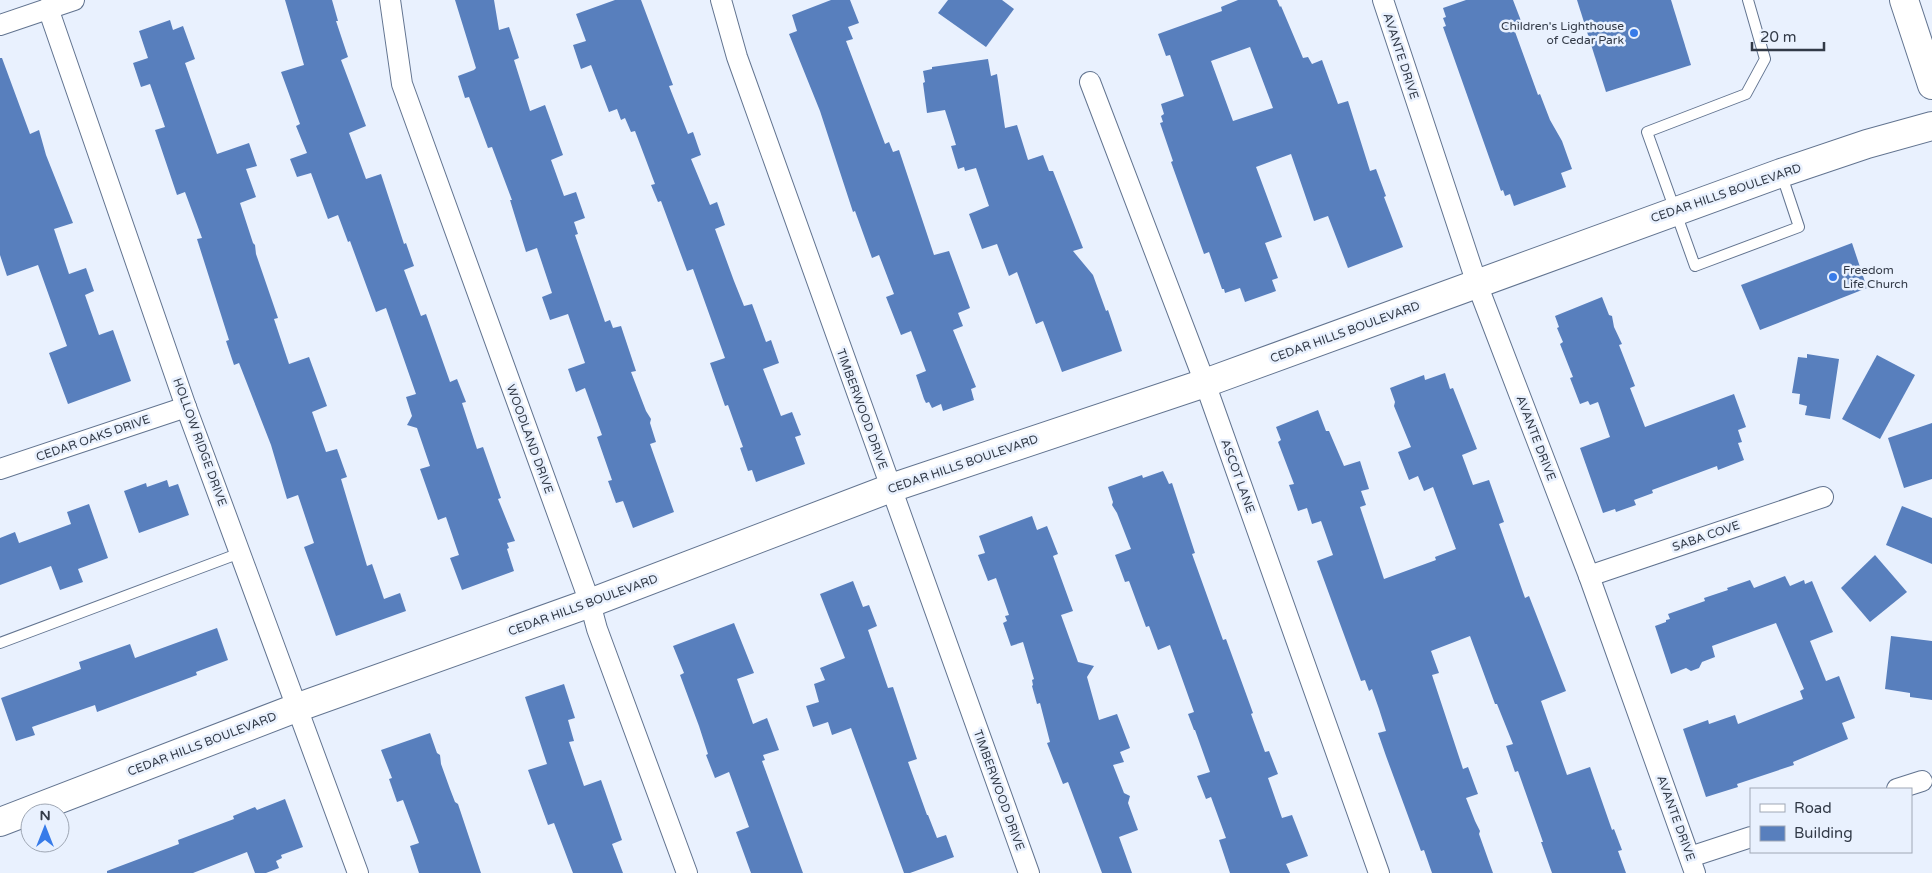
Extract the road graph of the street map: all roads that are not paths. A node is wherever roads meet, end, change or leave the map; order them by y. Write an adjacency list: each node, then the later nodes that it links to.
1 (74, 0): 7 (street)
2 (390, 0): 22 (street, WOODLAND DRIVE)
3 (721, 0): 18 (street, TIMBERWOOD DRIVE)
4 (1383, 0): 14 (street, AVANTE DRIVE)
5 (1748, 0): 13 (lane)
6 (1904, 0): 10 (street)
7 (48, 8): 8 (street); 16 (street, HOLLOW RIDGE DRIVE)
8 (0, 25)
9 (1090, 82): 15 (street, ASCOT LANE)
10 (1932, 85)
11 (1932, 126): 12 (street, CEDAR HILLS BOULEVARD)
12 (1781, 174): 13 (street, CEDAR HILLS BOULEVARD); 13 (lane)
13 (1675, 211): 14 (street, CEDAR HILLS BOULEVARD)
14 (1477, 284): 15 (street, CEDAR HILLS BOULEVARD); 21 (street, AVANTE DRIVE)
15 (1205, 383): 18 (street, CEDAR HILLS BOULEVARD); 33 (street, ASCOT LANE)
16 (186, 407): 17 (street, CEDAR OAKS DRIVE); 20 (street, HOLLOW RIDGE DRIVE)
17 (0, 469)
18 (890, 488): 22 (street, CEDAR HILLS BOULEVARD); 32 (street, TIMBERWOOD DRIVE)
19 (1823, 497): 21 (street, SABA COVE)
20 (240, 553): 23 (lane); 24 (street, HOLLOW RIDGE DRIVE)
21 (1589, 576): 29 (street, AVANTE DRIVE)
22 (590, 603): 24 (street, CEDAR HILLS BOULEVARD); 31 (street, WOODLAND DRIVE)
23 (0, 643)
24 (296, 708): 27 (street, CEDAR HILLS BOULEVARD); 30 (street, HOLLOW RIDGE DRIVE)
25 (1922, 781): 26 (street)
26 (1900, 788)
27 (0, 822)
28 (1750, 837): 29 (street)
29 (1693, 865)
30 (358, 873)
31 (687, 873)
32 (1029, 873)
33 (1379, 873)

